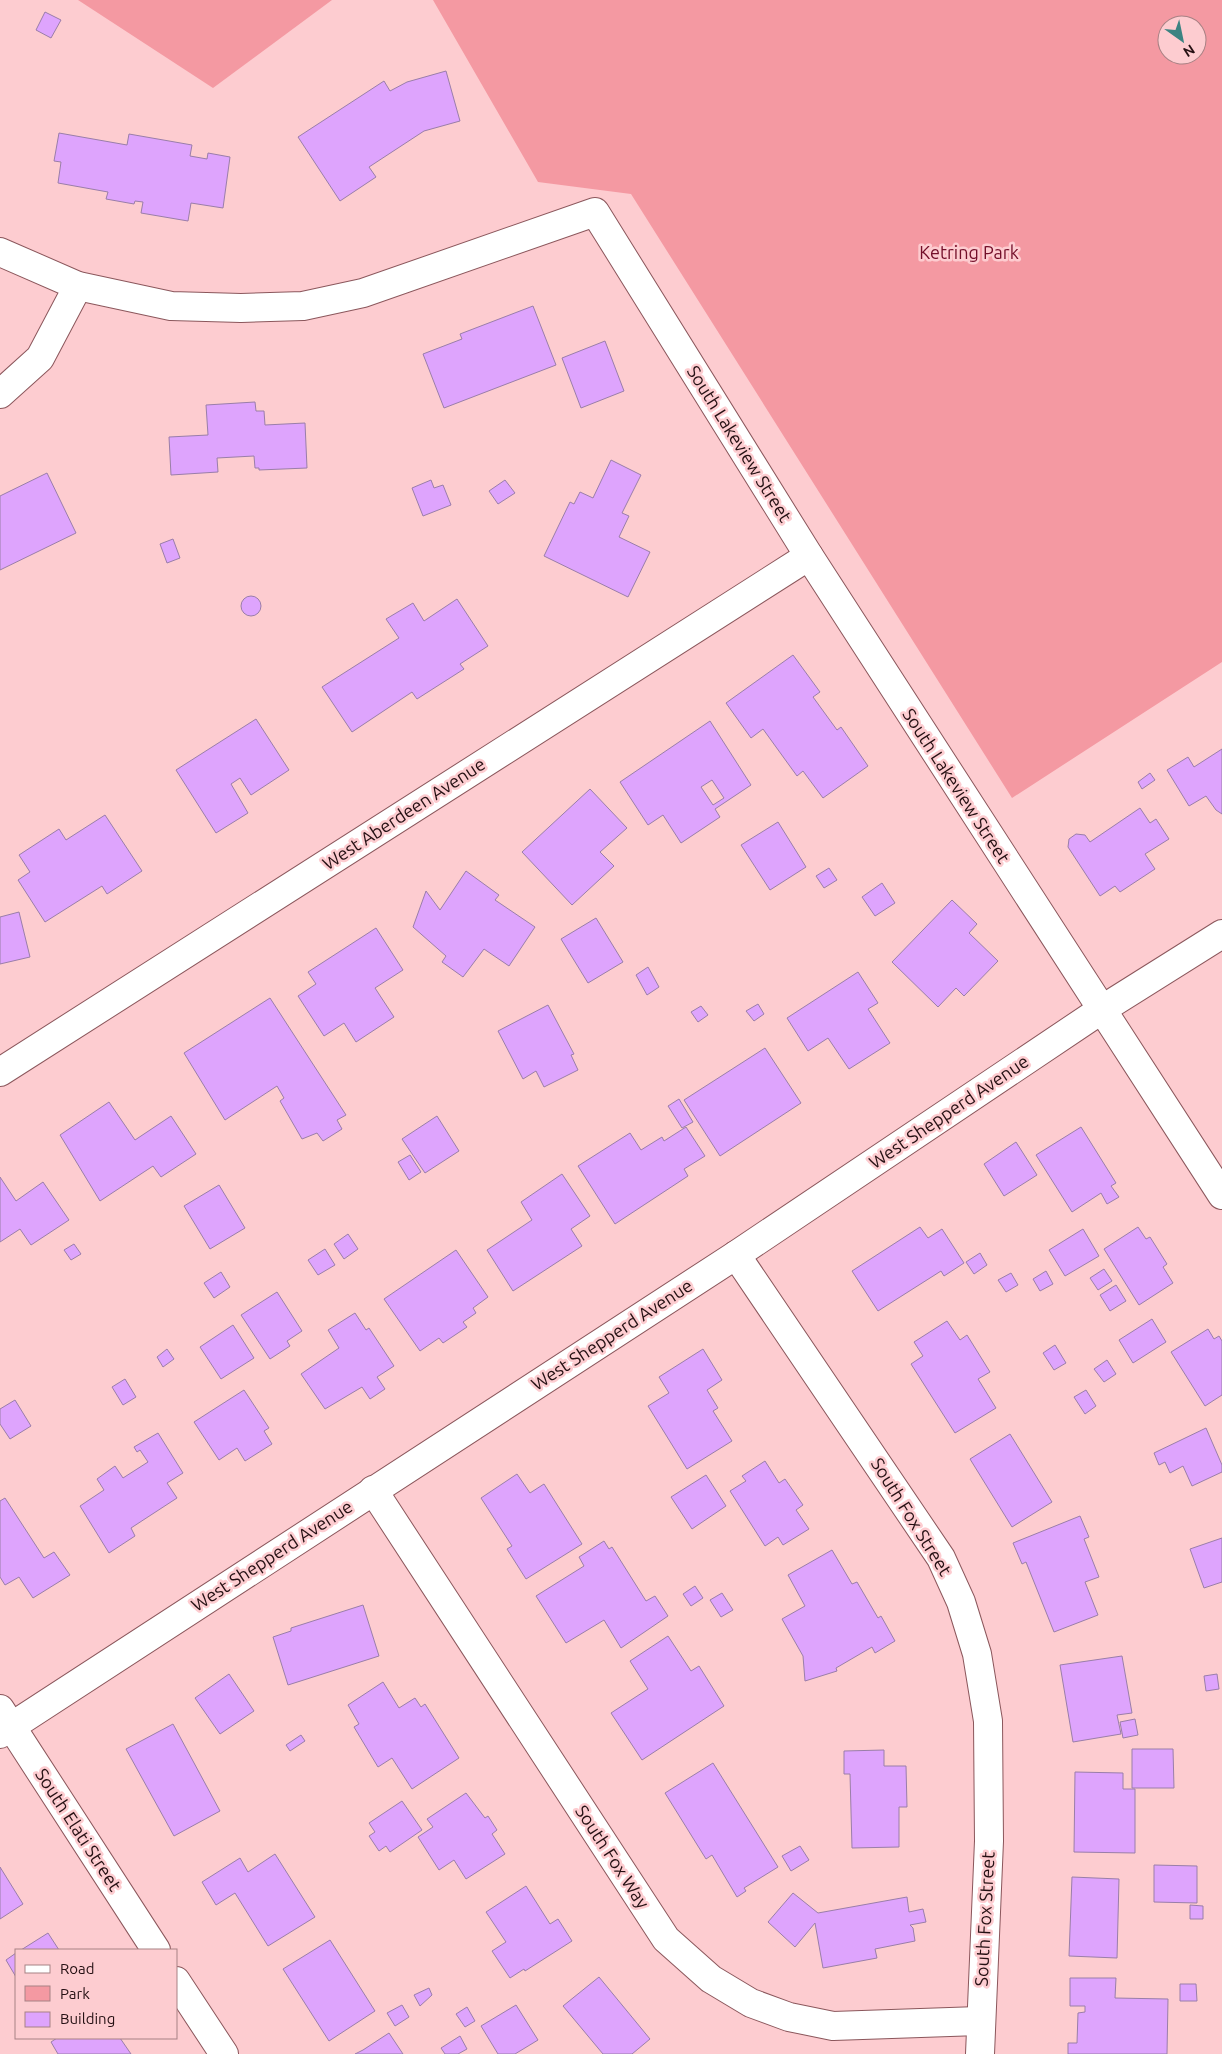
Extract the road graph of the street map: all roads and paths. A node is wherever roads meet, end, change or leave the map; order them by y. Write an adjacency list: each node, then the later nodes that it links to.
1 (0, 252): 2 (street, South Lakeview Street)
2 (78, 286): 3 (street); 4 (street, South Lakeview Street)
3 (0, 394)
4 (809, 556): 6 (street, South Lakeview Street); 7 (street, West Aberdeen Avenue)
5 (1222, 934): 6 (street, West Shepperd Avenue)
6 (1101, 1010): 8 (street, South Lakeview Street); 9 (street, West Shepperd Avenue)
7 (0, 1072)
8 (1222, 1195)
9 (736, 1255): 10 (street, West Shepperd Avenue); 14 (street, South Fox Street)
10 (372, 1490): 11 (street, West Shepperd Avenue); 14 (street, South Fox Way)
11 (4, 1723): 12 (street, South Elati Street)
12 (155, 1949)
13 (178, 1983): 15 (street)
14 (980, 2021): 16 (street, South Fox Street)
15 (224, 2054)
16 (980, 2054)

